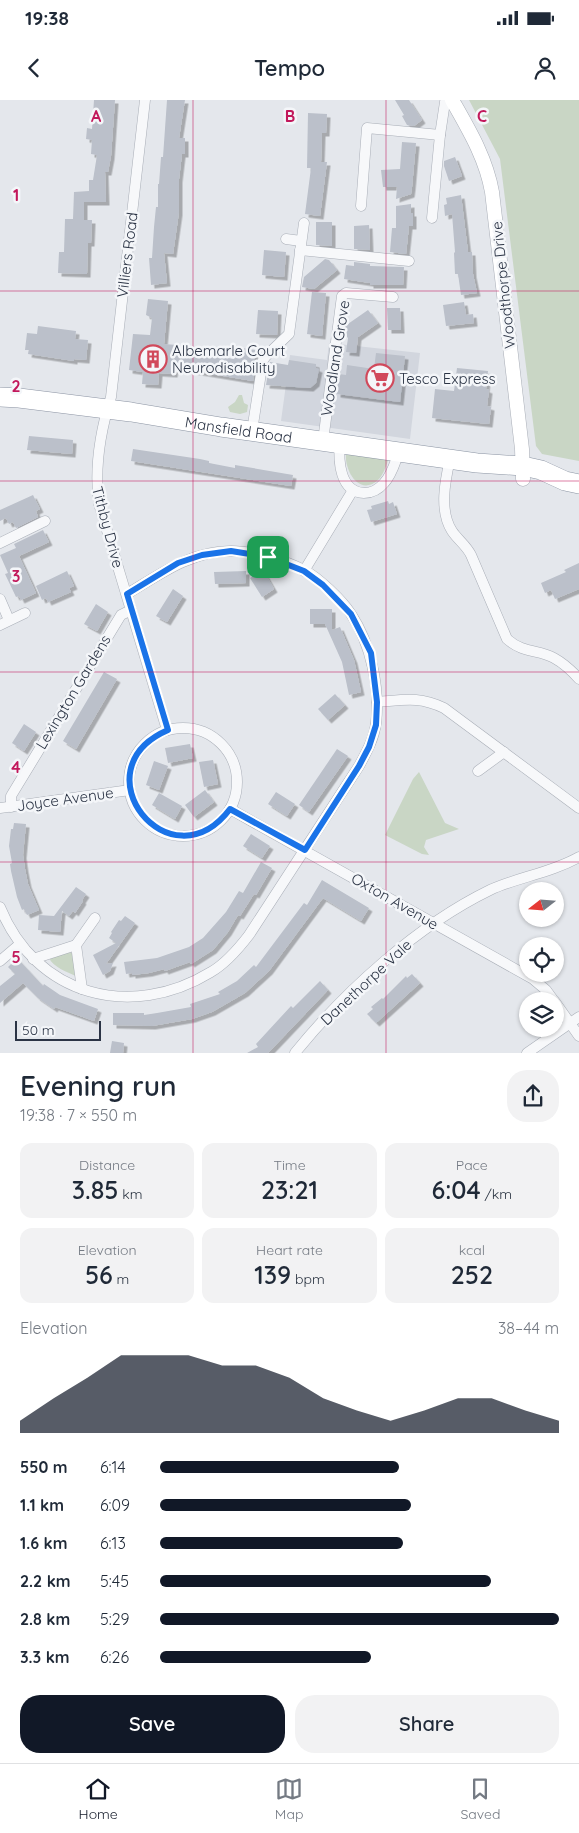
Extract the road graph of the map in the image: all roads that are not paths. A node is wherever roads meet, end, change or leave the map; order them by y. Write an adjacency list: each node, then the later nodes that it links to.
1 (145, 100): 13 (street, Villiers Road)
2 (447, 100): 4 (street)
3 (452, 100): 18 (street, Woodthorpe Drive)
4 (440, 135): 5 (street); 6 (street)
5 (361, 206)
6 (432, 218)
7 (304, 223): 9 (street)
8 (286, 239): 9 (street)
9 (301, 245): 10 (street); 14 (street)
10 (409, 261)
11 (393, 297): 15 (street, Woodland Grove)
12 (0, 397): 13 (highway, Mansfield Road)
13 (107, 409): 14 (highway, Mansfield Road); 24 (street, Tithby Drive)
14 (252, 431): 15 (highway, Mansfield Road)
15 (332, 442): 16 (highway, Mansfield Road); 20 (street)
16 (399, 452): 17 (highway, Mansfield Road); 20 (street)
17 (450, 459): 18 (highway, Mansfield Road); 29 (street)
18 (523, 473): 19 (highway, Mansfield Road)
19 (572, 482)
20 (353, 490): 23 (street)
21 (45, 521): 22 (street)
22 (0, 543)
23 (304, 571): 24 (street); 30 (street)
24 (127, 594): 26 (street, Tithby Drive)
25 (0, 599): 28 (street)
26 (131, 610): 31 (street, Tithby Drive); 35 (street, Lexington Gardens)
27 (25, 613): 28 (street)
28 (5, 622)
29 (579, 679)
30 (377, 702): 32 (street); 38 (street)
31 (168, 730): 34 (street); 37 (street)
32 (504, 752): 33 (street); 36 (street)
33 (478, 770)
34 (130, 790): 35 (street, Joyce Avenue); 37 (street)
35 (5, 808)
36 (579, 808)
37 (230, 809): 38 (street, Oxton Avenue)
38 (305, 850): 42 (street, Oxton Avenue); 47 (street)
39 (579, 857): 42 (street, Danethorpe Vale)
40 (0, 907): 43 (street)
41 (95, 918): 44 (street)
42 (434, 923): 48 (street, Oxton Avenue); 53 (street, Danethorpe Vale)
43 (20, 944): 45 (street); 46 (street)
44 (76, 946): 45 (street); 47 (street)
45 (33, 959): 47 (street)
46 (0, 961)
47 (82, 989)
48 (548, 992)
49 (564, 1015): 51 (street, Oxton Avenue)
50 (579, 1017): 51 (street)
51 (570, 1023): 52 (street, Oxton Avenue); 54 (street)
52 (579, 1036)
53 (295, 1053)
54 (527, 1053)

